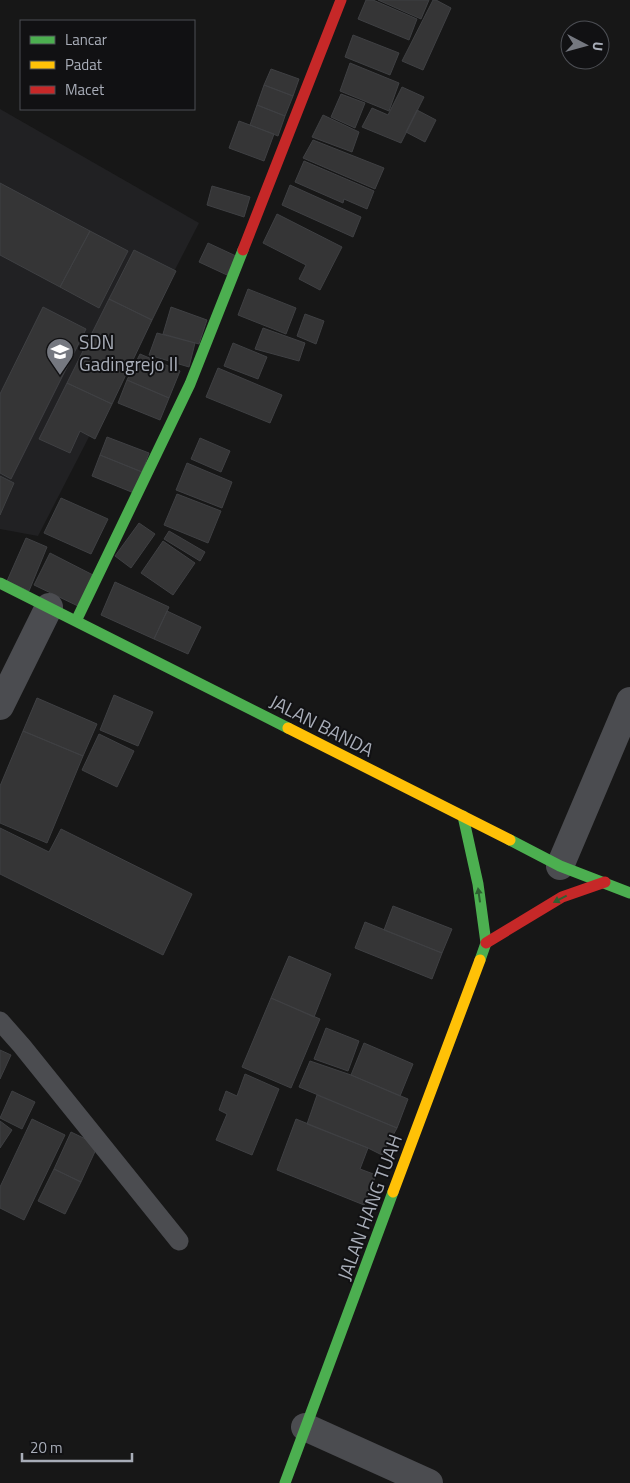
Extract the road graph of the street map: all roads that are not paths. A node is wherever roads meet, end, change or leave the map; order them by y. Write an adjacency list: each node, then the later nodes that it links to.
1 (342, 0): 4 (street)
2 (0, 583): 3 (street, JALAN BANDA)
3 (49, 607): 4 (street, JALAN BANDA); 6 (street)
4 (76, 621): 7 (street, JALAN BANDA)
5 (630, 701): 8 (street)
6 (0, 706)
7 (463, 816): 8 (street, JALAN BANDA); 11 (street, one-way to 7)
8 (560, 866): 9 (street, JALAN BANDA)
9 (605, 882): 10 (street, JALAN BANDA); 11 (street, one-way to 11)
10 (630, 893)
11 (486, 943): 14 (street, JALAN HANG TUAH)
12 (0, 1022): 13 (lane)
13 (179, 1241)
14 (305, 1427): 15 (street, JALAN HANG TUAH); 16 (street)
15 (285, 1483)
16 (429, 1483)

